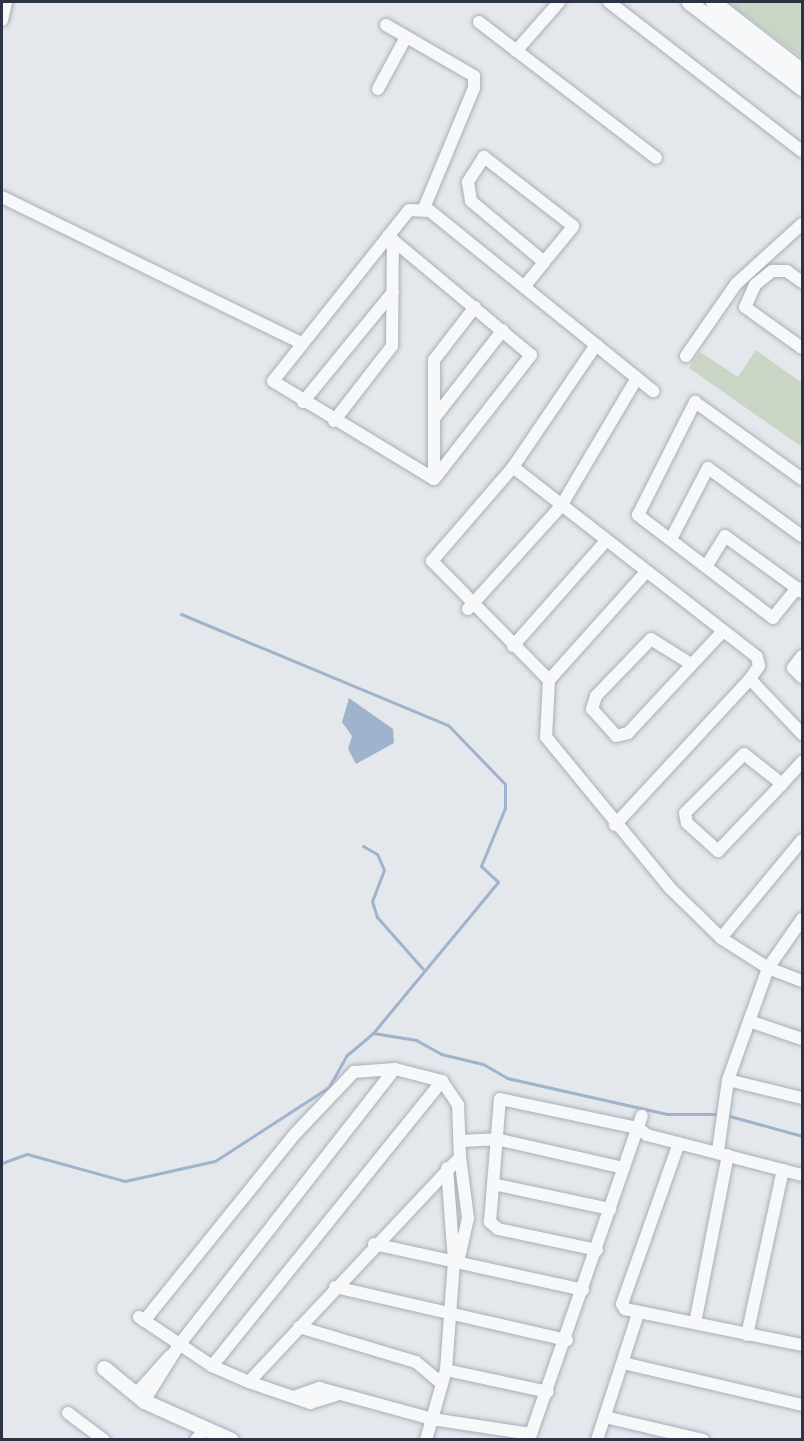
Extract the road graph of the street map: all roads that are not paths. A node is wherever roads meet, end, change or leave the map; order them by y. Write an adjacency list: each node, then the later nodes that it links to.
1 (6, 2): 6 (street)
2 (559, 2): 10 (street)
3 (609, 2): 14 (street)
4 (689, 2): 12 (street)
5 (712, 2): 11 (street)
6 (2, 20)
7 (479, 22): 10 (street)
8 (387, 26): 9 (street)
9 (406, 37): 13 (street); 17 (street)
10 (516, 51): 15 (street)
11 (802, 71)
12 (802, 88)
13 (378, 89)
14 (802, 152)
15 (656, 158)
16 (2, 196): 26 (street)
17 (424, 208): 19 (street); 22 (street)
18 (802, 224): 29 (street)
19 (390, 238): 23 (street); 24 (street); 26 (street)
20 (544, 262): 20 (street); 22 (street)
21 (802, 282): 28 (street)
22 (524, 287): 27 (street)
23 (393, 292): 32 (street); 34 (street)
24 (475, 307): 25 (street); 33 (street)
25 (503, 330): 33 (street); 36 (street)
26 (302, 343): 32 (street)
27 (596, 345): 30 (street); 35 (street)
28 (802, 348)
29 (686, 356)
30 (637, 378): 31 (street); 38 (street)
31 (653, 391)
32 (303, 402): 34 (street)
33 (435, 417): 36 (street)
34 (334, 421): 36 (street)
35 (513, 467): 38 (street); 45 (street)
36 (434, 479)
37 (802, 479): 40 (street)
38 (561, 506): 41 (street); 45 (street)
39 (802, 536): 40 (street)
40 (671, 539): 42 (street)
41 (606, 541): 43 (street); 47 (street)
42 (707, 565): 44 (street); 44 (street)
43 (646, 572): 46 (street); 52 (street)
44 (800, 590)
45 (470, 607): 47 (street)
46 (723, 631): 49 (street); 51 (street)
47 (513, 646): 52 (street)
48 (802, 656): 50 (street)
49 (691, 664): 49 (street)
50 (802, 677)
51 (750, 679): 53 (street); 56 (street)
52 (549, 680): 56 (street)
53 (802, 734)
54 (802, 762): 55 (street)
55 (782, 784): 55 (street)
56 (615, 825): 59 (street)
57 (802, 840): 59 (street)
58 (801, 924): 60 (street)
59 (721, 938): 60 (street)
60 (768, 968): 61 (street); 62 (street)
61 (802, 981)
62 (749, 1021): 63 (street); 65 (street)
63 (802, 1039)
64 (395, 1069): 66 (street); 92 (street); 92 (street)
65 (728, 1080): 67 (street); 72 (street)
66 (442, 1081): 70 (street); 94 (street)
67 (802, 1098)
68 (640, 1122): 69 (street); 71 (street); 75 (street)
69 (496, 1138): 70 (street); 75 (street); 78 (street)
70 (461, 1141): 73 (street)
71 (679, 1143): 72 (street); 86 (street)
72 (723, 1153): 76 (street); 87 (street)
73 (460, 1157): 74 (street); 82 (street)
74 (447, 1167): 80 (street); 82 (street)
75 (624, 1168): 79 (street)
76 (783, 1170): 77 (street); 89 (street)
77 (802, 1175)
78 (493, 1184): 79 (street); 81 (street)
79 (610, 1209): 81 (street)
80 (374, 1244): 82 (street); 83 (street)
81 (597, 1250): 84 (street)
82 (456, 1262): 84 (street); 85 (street)
83 (335, 1287): 85 (street); 88 (street)
84 (583, 1290): 90 (street)
85 (449, 1312): 90 (street); 96 (street)
86 (638, 1314): 87 (street); 93 (street)
87 (695, 1323): 89 (street)
88 (299, 1327): 97 (street); 98 (street)
89 (747, 1335): 91 (street)
90 (567, 1340): 99 (street)
91 (802, 1345)
92 (176, 1349): 94 (street); 100 (street)
93 (623, 1363): 101 (street); 103 (street)
94 (212, 1366): 97 (street)
95 (104, 1368): 100 (street)
96 (446, 1370): 98 (street); 99 (street)
97 (249, 1382): 104 (street)
98 (442, 1384): 104 (street)
99 (548, 1392): 104 (street)
100 (140, 1398): 105 (street)
101 (802, 1405)
102 (68, 1413): 106 (street)
103 (605, 1417): 109 (street); 110 (street)
104 (432, 1419): 108 (street)
105 (200, 1435): 107 (street)
106 (104, 1440)
107 (231, 1440)
108 (426, 1440)
109 (597, 1440)
110 (704, 1440)

